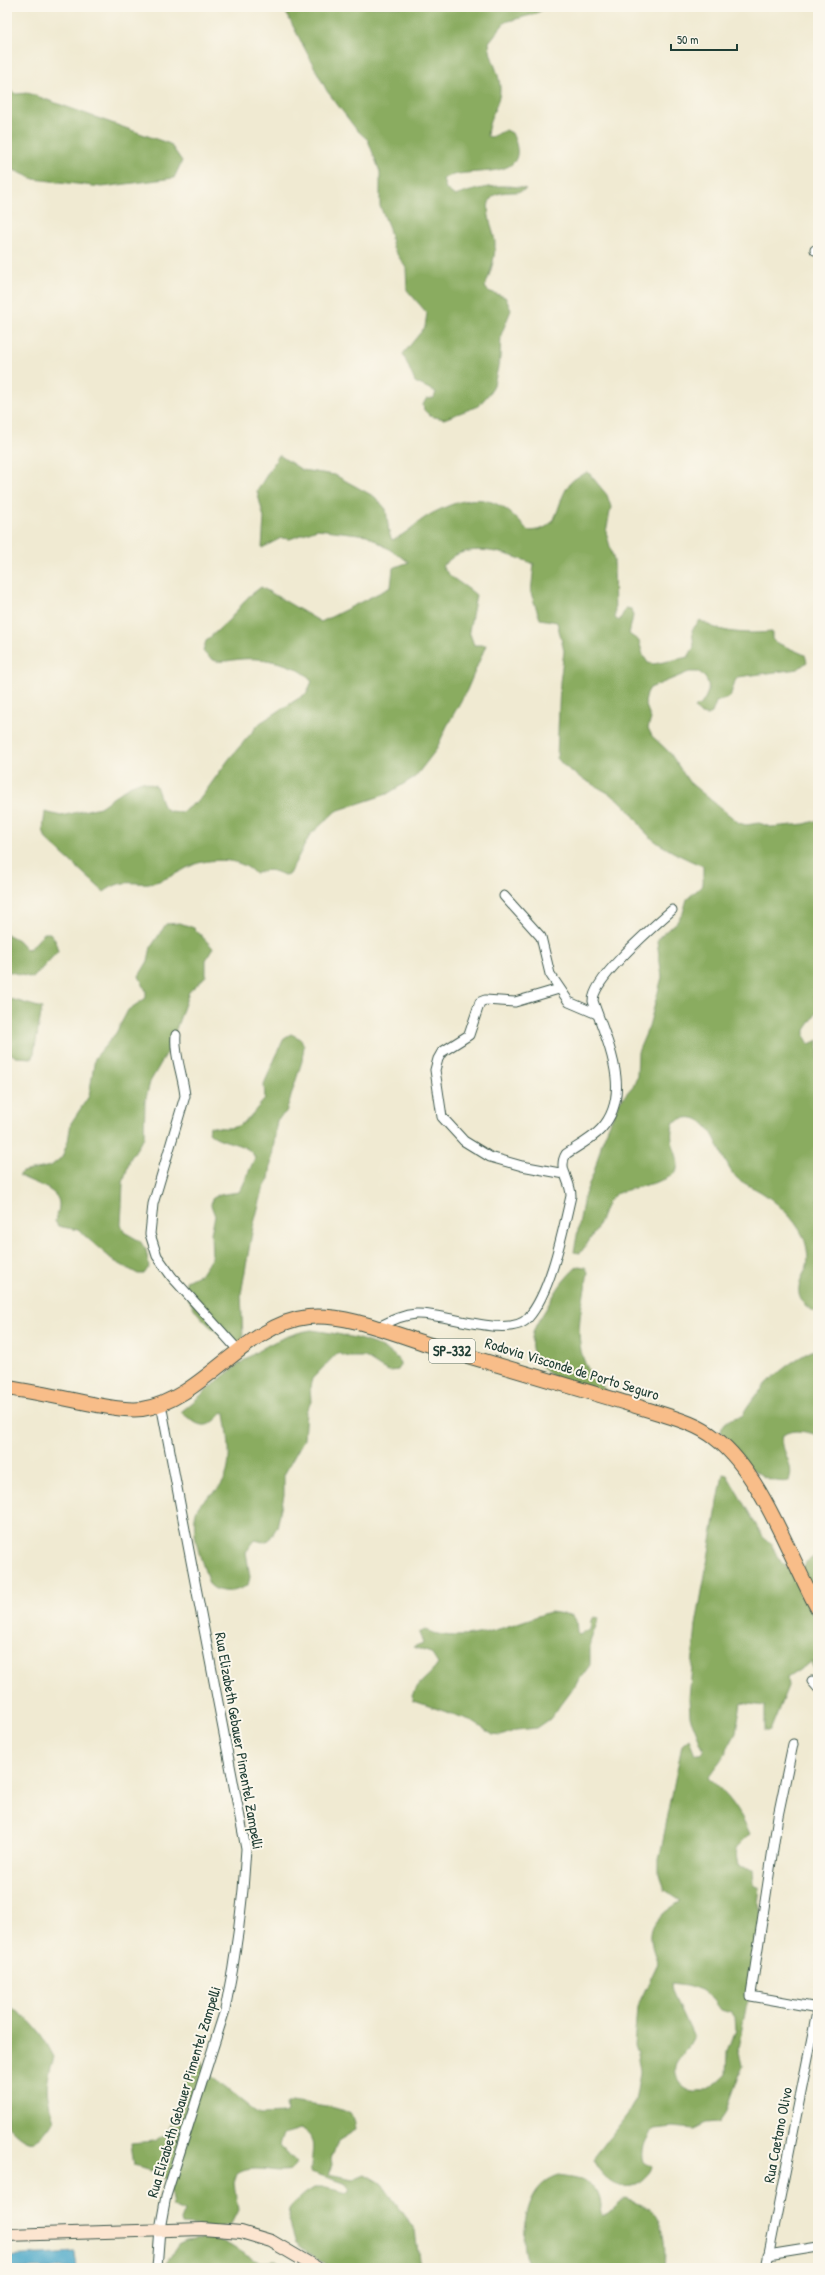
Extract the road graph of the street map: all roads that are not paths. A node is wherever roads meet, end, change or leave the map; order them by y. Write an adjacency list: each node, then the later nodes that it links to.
1 (504, 896): 3 (street)
2 (672, 910): 4 (street)
3 (560, 989): 4 (street); 6 (street)
4 (597, 1014): 6 (street)
5 (176, 1035): 8 (street)
6 (565, 1174): 7 (street)
7 (375, 1328): 8 (main road, Rodovia Visconde de Porto Seguro / SP-332); 11 (main road, Rodovia Visconde de Porto Seguro / SP-332)
8 (239, 1351): 10 (main road, Rodovia Visconde de Porto Seguro / SP-332)
9 (7, 1388): 10 (main road, Rodovia Visconde de Porto Seguro / SP-332)
10 (161, 1404): 14 (street, Rua Elizabeth Gebauer Pimentel Zampelli)
11 (818, 1609)
12 (793, 1744): 13 (street)
13 (818, 2008): 17 (street, Rua Caetano Olivo)
14 (160, 2229): 15 (main road); 18 (street, Rua Elizabeth Gebauer Pimentel Zampelli); 19 (main road)
15 (7, 2235)
16 (818, 2247): 17 (street)
17 (768, 2255): 20 (street, Rua Caetano Olivo)
18 (156, 2268)
19 (318, 2268)
20 (766, 2268)

